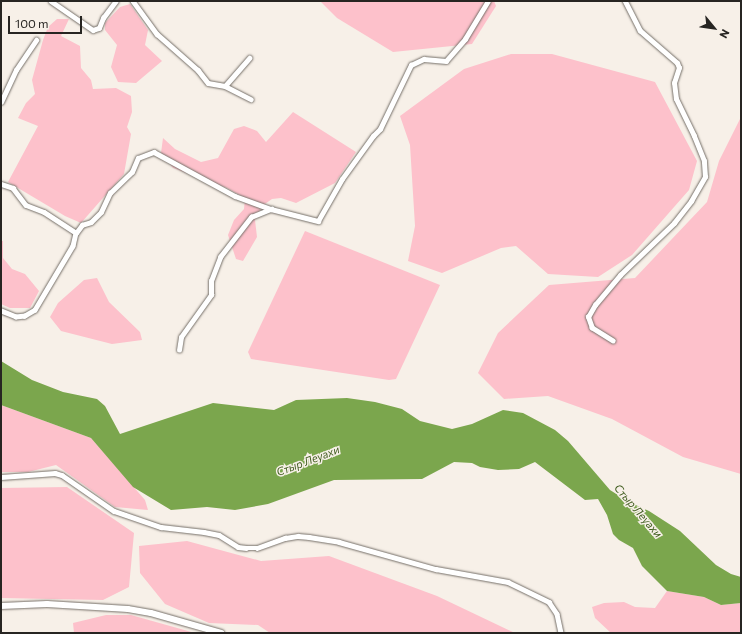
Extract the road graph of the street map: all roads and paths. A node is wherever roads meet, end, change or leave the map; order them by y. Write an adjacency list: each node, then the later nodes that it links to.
1 (116, 1): 5 (street)
2 (133, 1): 8 (street)
3 (488, 1): 12 (street)
4 (625, 1): 15 (street)
5 (54, 2)
6 (36, 40): 10 (street)
7 (249, 58): 8 (street)
8 (225, 86): 9 (street)
9 (251, 99)
10 (1, 102)
11 (1, 184): 13 (street)
12 (271, 209): 13 (street); 16 (street)
13 (76, 233): 14 (street)
14 (1, 310)
15 (613, 341)
16 (179, 350)
17 (1, 477): 20 (street)
18 (1, 606): 19 (main road)
19 (221, 633)
20 (561, 633)

